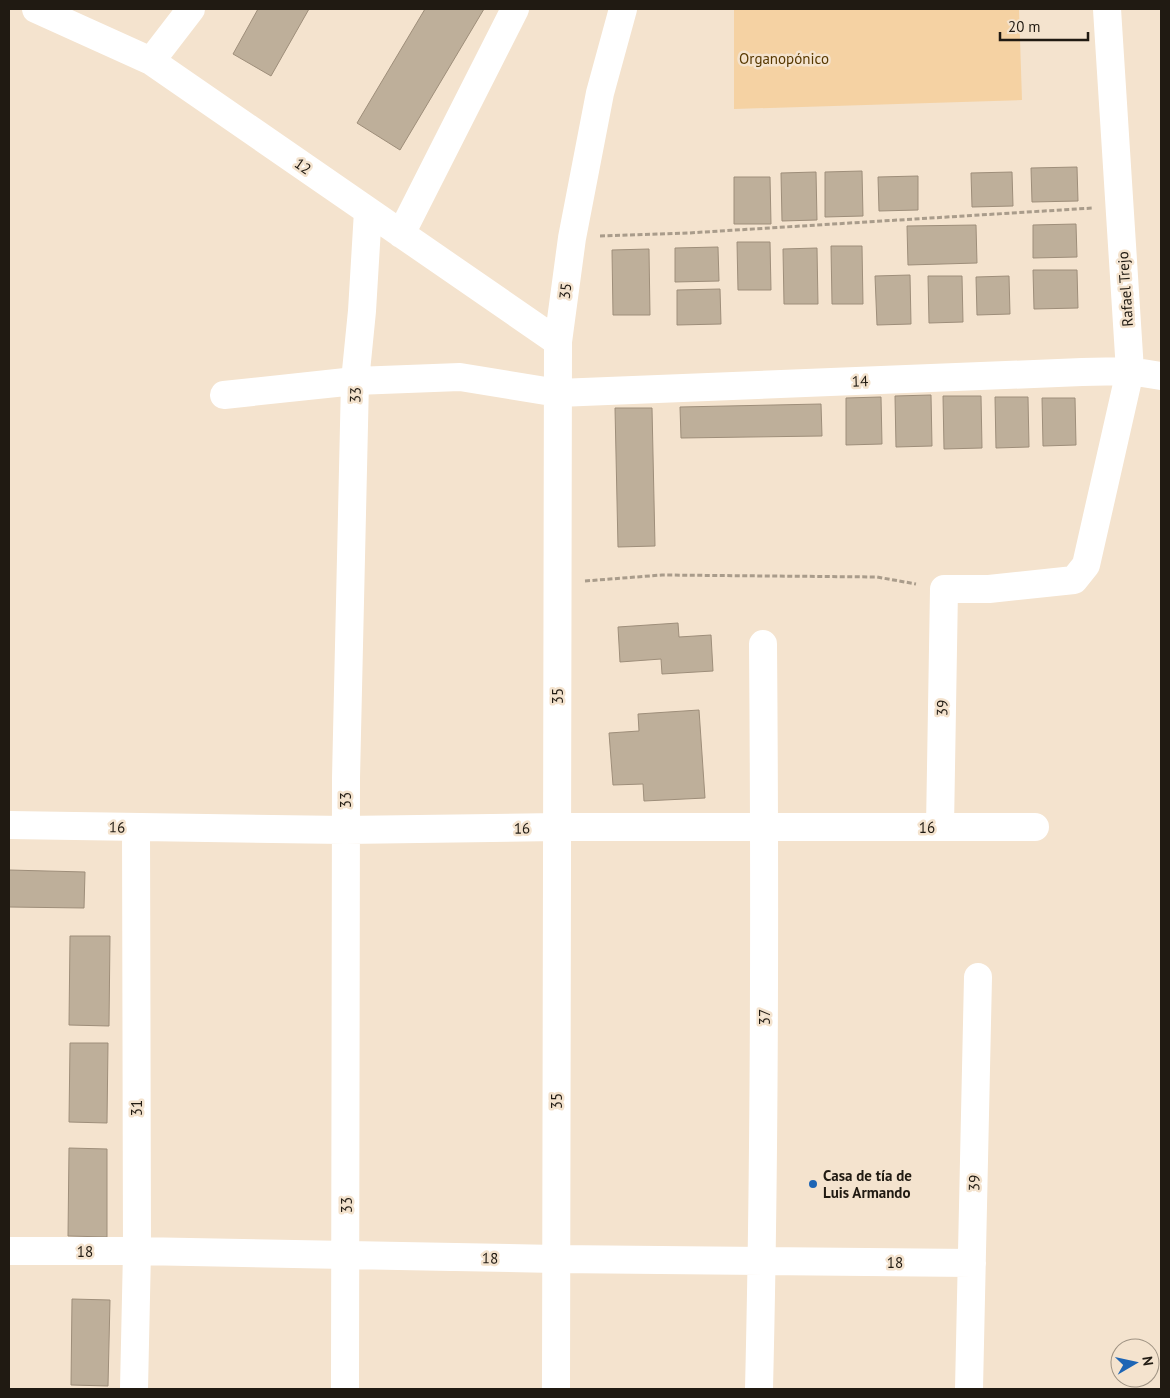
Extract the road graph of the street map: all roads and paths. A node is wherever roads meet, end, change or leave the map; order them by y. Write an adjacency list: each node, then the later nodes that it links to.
1 (36, 9): 6 (street, 12)
2 (191, 9): 6 (street)
3 (515, 9): 9 (street)
4 (623, 9): 10 (street, 35)
5 (1106, 9): 7 (street, Rafael Trejo)
6 (152, 61): 8 (street, 12)
7 (1119, 207): 10 (path); 12 (street, Rafael Trejo)
8 (368, 211): 9 (street, 12); 14 (street, 33)
9 (401, 234): 11 (street, 12)
10 (572, 238): 11 (street, 35)
11 (558, 342): 15 (street, 35)
12 (1130, 371): 13 (street, 14); 15 (street, 14); 18 (street, Rafael Trejo)
13 (1161, 376)
14 (355, 381): 15 (street, 14); 16 (street, 14); 26 (street, 33)
15 (558, 393): 17 (street, 35)
16 (224, 395)
17 (557, 583): 18 (path); 25 (street, 35)
18 (944, 589): 23 (street, 39)
19 (763, 644): 22 (street, 37)
20 (9, 825): 21 (street, 16)
21 (136, 827): 26 (street, 16); 29 (street, 31)
22 (764, 827): 23 (street, 16); 25 (street, 16); 32 (street, 37)
23 (940, 827): 24 (street, 16)
24 (1035, 827)
25 (557, 828): 26 (street, 16); 31 (street, 35)
26 (345, 830): 30 (street, 33)
27 (978, 977): 33 (street, 39)
28 (9, 1251): 29 (street, 18)
29 (137, 1251): 30 (street, 18); 34 (street, 31)
30 (346, 1255): 31 (street, 18); 35 (street, 33)
31 (556, 1259): 32 (street, 18); 36 (street, 35)
32 (762, 1261): 33 (street, 18); 37 (street, 37)
33 (972, 1263): 38 (street, 39)
34 (134, 1389)
35 (345, 1389)
36 (556, 1389)
37 (760, 1389)
38 (969, 1389)

